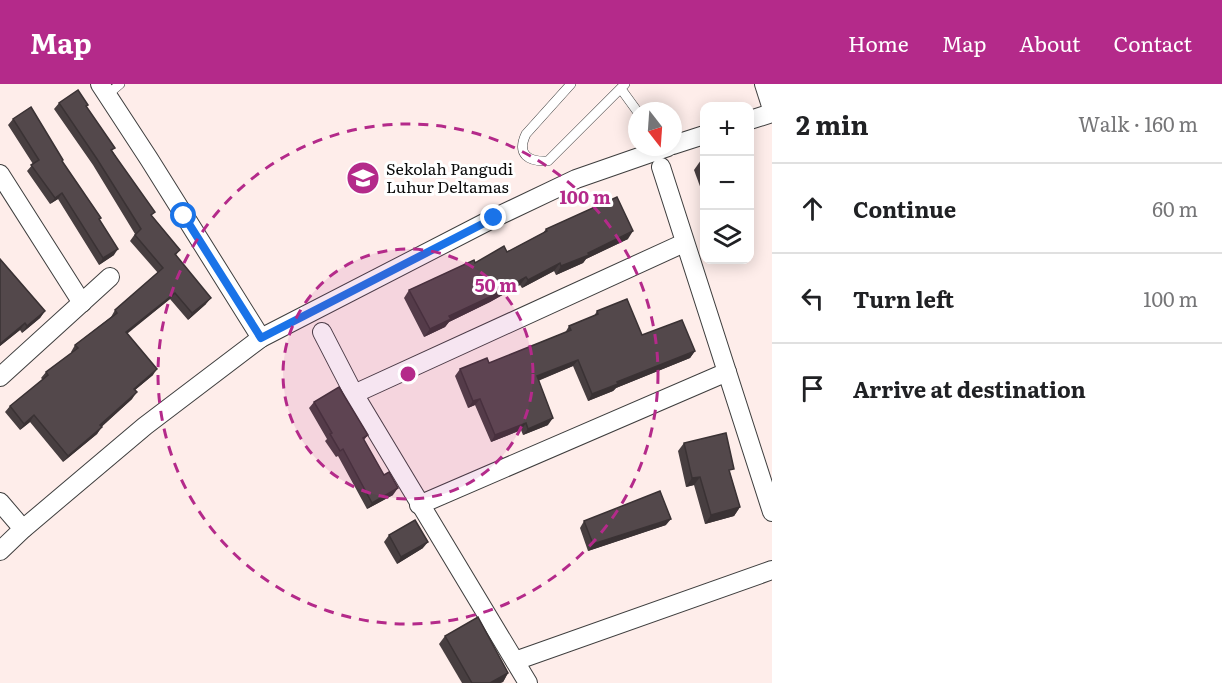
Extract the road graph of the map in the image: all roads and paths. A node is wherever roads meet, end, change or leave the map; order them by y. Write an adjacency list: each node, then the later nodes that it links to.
1 (571, 84): 3 (lane)
2 (764, 84): 6 (street)
3 (623, 87): 5 (lane)
4 (109, 88): 18 (street)
5 (632, 102)
6 (772, 111): 7 (street)
7 (754, 118)
8 (700, 137): 9 (street)
9 (682, 142)
10 (643, 156): 18 (street)
11 (661, 167): 14 (street)
12 (0, 174): 13 (street)
13 (6, 197): 16 (street)
14 (684, 243): 19 (street); 21 (street)
15 (110, 277): 16 (street)
16 (81, 303): 20 (street)
17 (322, 332): 21 (street)
18 (261, 338): 25 (street)
19 (727, 372): 23 (street); 24 (street)
20 (0, 377)
21 (354, 394): 23 (street)
22 (0, 502): 25 (street)
23 (419, 505): 28 (street)
24 (772, 512)
25 (23, 529): 26 (street)
26 (0, 551)
27 (772, 570): 28 (street)
28 (515, 661): 29 (street)
29 (528, 683)

